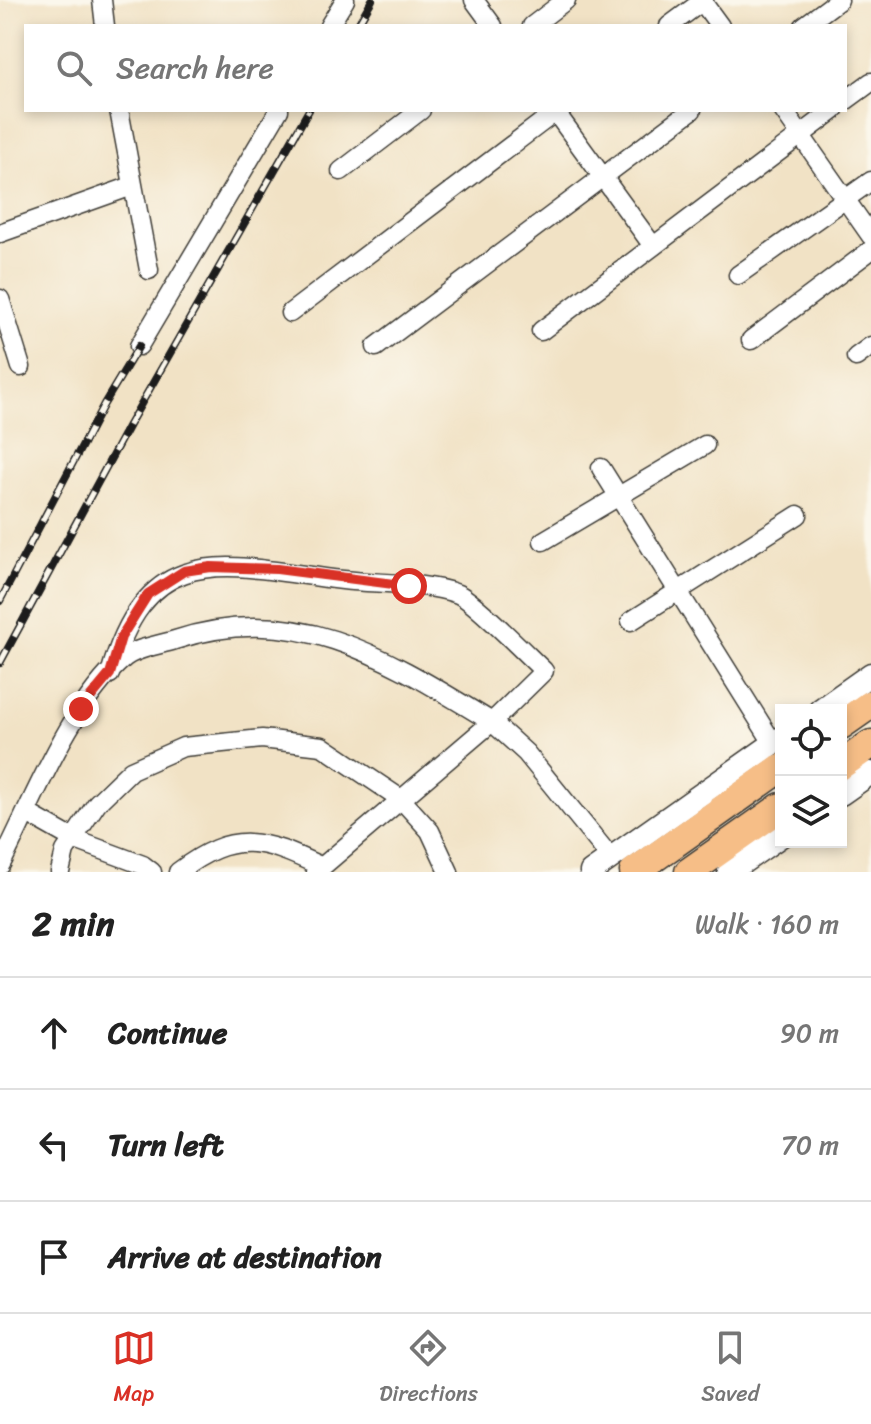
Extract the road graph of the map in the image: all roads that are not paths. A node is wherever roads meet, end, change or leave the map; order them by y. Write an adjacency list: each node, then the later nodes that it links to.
1 (102, 0): 7 (street)
2 (345, 0): 8 (street)
3 (474, 0): 9 (street)
4 (566, 0): 10 (street)
5 (702, 0): 11 (street); 12 (street)
6 (839, 0): 13 (street)
7 (105, 24)
8 (330, 24)
9 (492, 24)
10 (535, 24)
11 (672, 24)
12 (719, 24)
13 (807, 24)
14 (871, 82): 15 (street)
15 (847, 100)
16 (119, 112): 28 (street)
17 (278, 112): 40 (street)
18 (418, 112): 25 (street)
19 (555, 112): 37 (street)
20 (557, 112): 26 (street)
21 (689, 112): 26 (street)
22 (784, 112): 24 (street)
23 (831, 112): 24 (street)
24 (801, 134): 29 (street); 32 (street)
25 (341, 171)
26 (603, 177): 32 (street); 41 (street)
27 (871, 181): 29 (street)
28 (132, 186): 30 (street); 34 (street)
29 (846, 199): 31 (street); 35 (street)
30 (0, 233)
31 (871, 236)
32 (653, 246): 38 (street)
33 (871, 250): 39 (street)
34 (149, 270)
35 (738, 275)
36 (0, 299): 42 (street)
37 (290, 313)
38 (541, 331)
39 (751, 340)
40 (139, 346)
41 (376, 347)
42 (21, 367)
43 (705, 445): 45 (street)
44 (601, 468): 45 (street)
45 (618, 496): 47 (street); 48 (street)
46 (798, 515): 48 (street)
47 (543, 541)
48 (676, 593): 49 (street); 56 (street)
49 (631, 621)
50 (110, 674): 55 (street); 55 (street); 64 (street)
51 (871, 674): 52 (street)
52 (828, 704)
53 (871, 704): 54 (highway)
54 (847, 721)
55 (492, 722): 62 (street); 67 (street)
56 (775, 744)
57 (871, 744): 59 (highway)
58 (775, 751): 67 (highway)
59 (847, 761)
60 (871, 773): 61 (street)
61 (847, 790)
62 (401, 799): 65 (street); 69 (street); 73 (street)
63 (775, 811): 75 (highway)
64 (27, 813): 65 (street); 68 (street)
65 (73, 839): 70 (street); 71 (street)
66 (775, 840): 76 (street)
67 (623, 865): 74 (street)
68 (0, 866)
69 (319, 869): 72 (street)
70 (60, 872)
71 (152, 872)
72 (178, 872)
73 (449, 872)
74 (591, 872)
75 (689, 872)
76 (729, 872)

